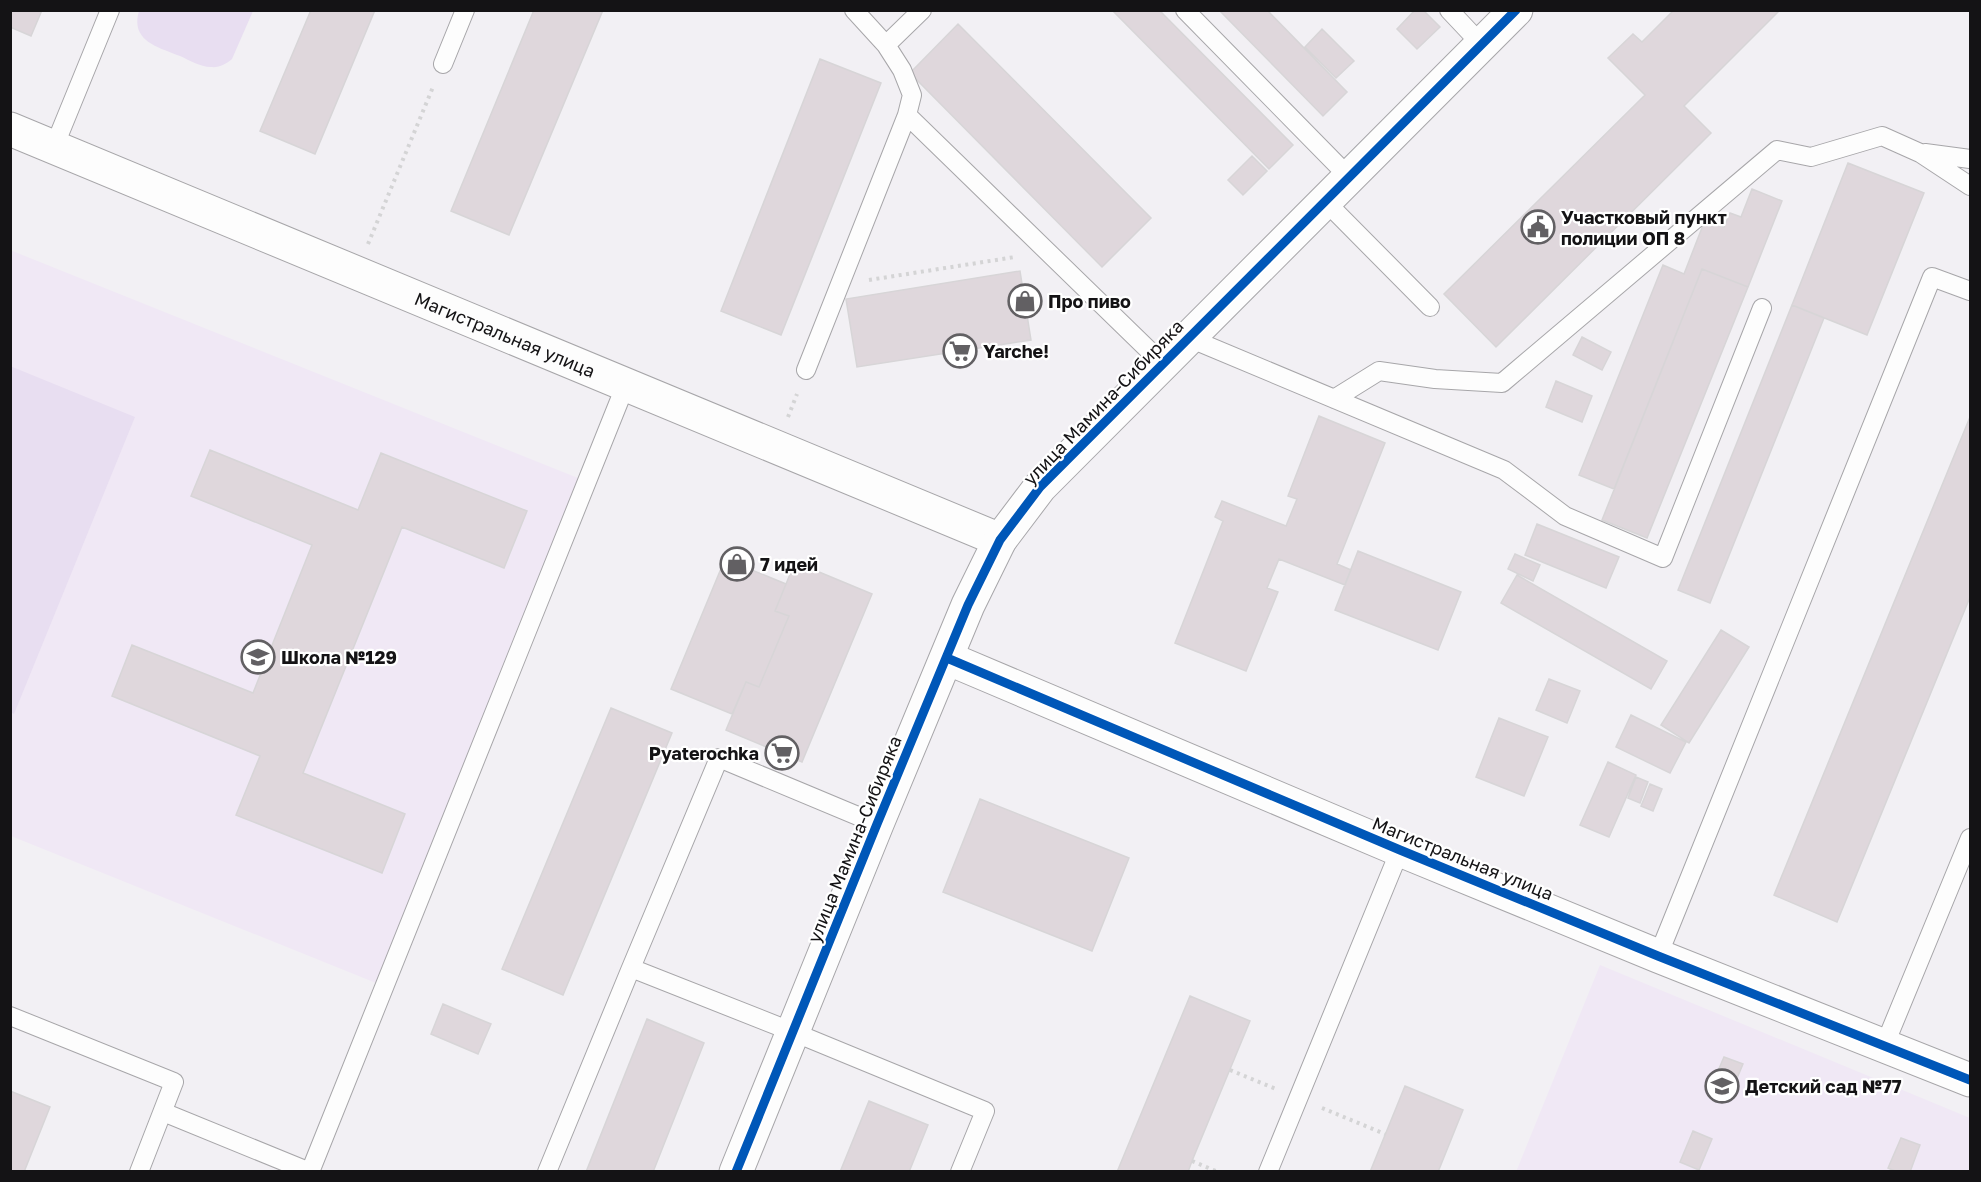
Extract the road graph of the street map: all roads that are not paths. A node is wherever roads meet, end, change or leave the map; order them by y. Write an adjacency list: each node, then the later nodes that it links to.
1 (110, 10): 13 (lane)
2 (465, 10): 10 (lane)
3 (854, 10): 9 (lane)
4 (922, 10): 9 (lane)
5 (1185, 10): 16 (lane)
6 (1449, 10): 8 (lane)
7 (1516, 10): 8 (street, улица Мамина-Сибиряка)
8 (1481, 44): 16 (street, улица Мамина-Сибиряка)
9 (886, 45): 11 (lane)
10 (443, 64)
11 (907, 115): 23 (lane); 24 (lane)
12 (10, 129): 13 (street, Магистральная улица)
13 (54, 147): 25 (street, Магистральная улица)
14 (1920, 153): 15 (lane); 17 (lane); 26 (lane)
15 (1971, 159)
16 (1349, 177): 18 (street, улица Мамина-Сибиряка)
17 (1971, 186)
18 (1325, 201): 20 (lane); 22 (street, улица Мамина-Сибиряка)
19 (1971, 291): 32 (lane)
20 (1430, 307)
21 (1762, 308): 26 (lane)
22 (1189, 338): 23 (street, улица Мамина-Сибиряка); 26 (lane)
23 (1163, 364): 27 (street, улица Мамина-Сибиряка)
24 (806, 370)
25 (626, 384): 27 (street, Магистральная улица); 38 (lane)
26 (1334, 399)
27 (1000, 540): 28 (street, улица Мамина-Сибиряка)
28 (947, 658): 29 (street, улица Мамина-Сибиряка); 31 (street, Магистральная улица)
29 (877, 824): 33 (lane); 35 (street, улица Мамина-Сибиряка)
30 (1971, 838): 36 (lane)
31 (1400, 850): 32 (street, Магистральная улица); 43 (lane)
32 (1658, 956): 36 (street, Магистральная улица)
33 (631, 968): 35 (lane); 40 (lane)
34 (10, 1016): 38 (lane)
35 (794, 1032): 41 (street, улица Мамина-Сибиряка); 42 (lane)
36 (1885, 1044): 37 (street, Магистральная улица)
37 (1971, 1080)
38 (163, 1112): 39 (lane)
39 (139, 1172)
40 (547, 1172)
41 (736, 1172)
42 (960, 1172)
43 (1268, 1172)

